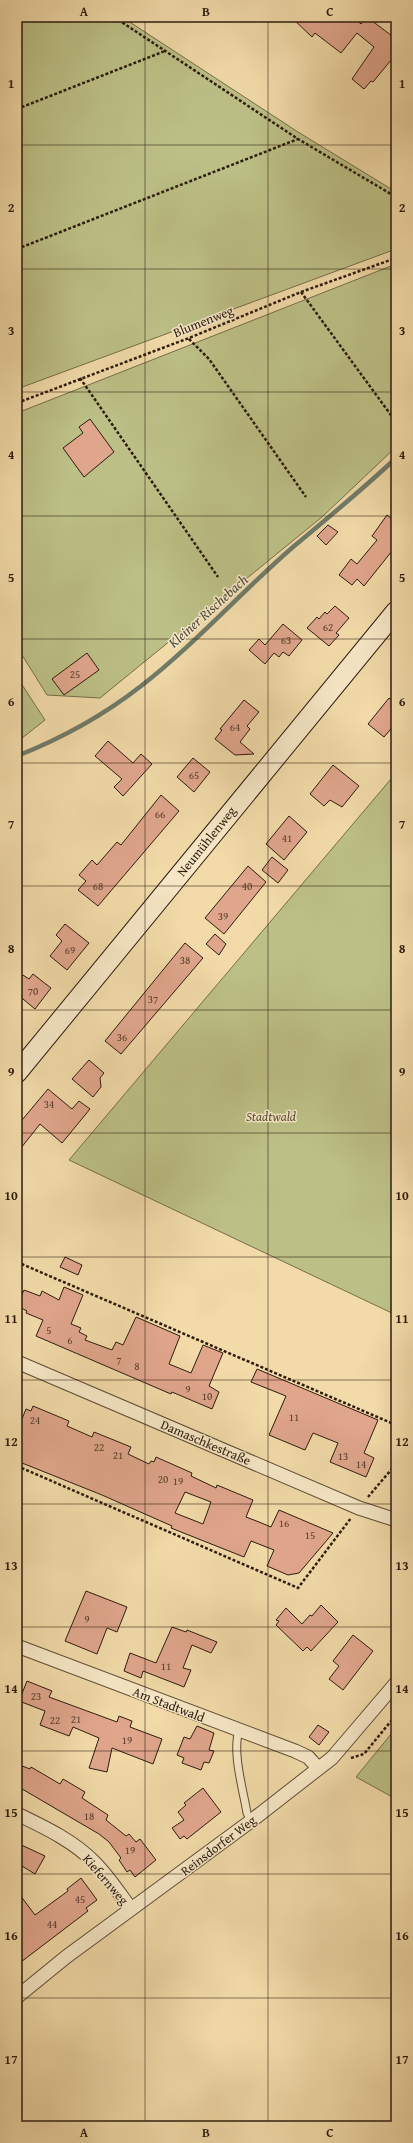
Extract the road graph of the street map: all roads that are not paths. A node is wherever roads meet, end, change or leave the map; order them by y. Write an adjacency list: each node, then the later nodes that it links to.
1 (396, 611): 2 (street, Neumühlenweg)
2 (17, 1073)
3 (17, 1362): 4 (street, Damaschkestraße)
4 (396, 1520)
5 (17, 1646): 7 (street, Am Stadtwald)
6 (396, 1683): 8 (street, Reinsdorfer Weg)
7 (239, 1730): 8 (street, Am Stadtwald); 10 (lane)
8 (318, 1768): 10 (street, Reinsdorfer Weg)
9 (17, 1814): 11 (street, Kiefernweg)
10 (251, 1821): 11 (street, Reinsdorfer Weg)
11 (131, 1908): 12 (street, Reinsdorfer Weg)
12 (20, 1990)

